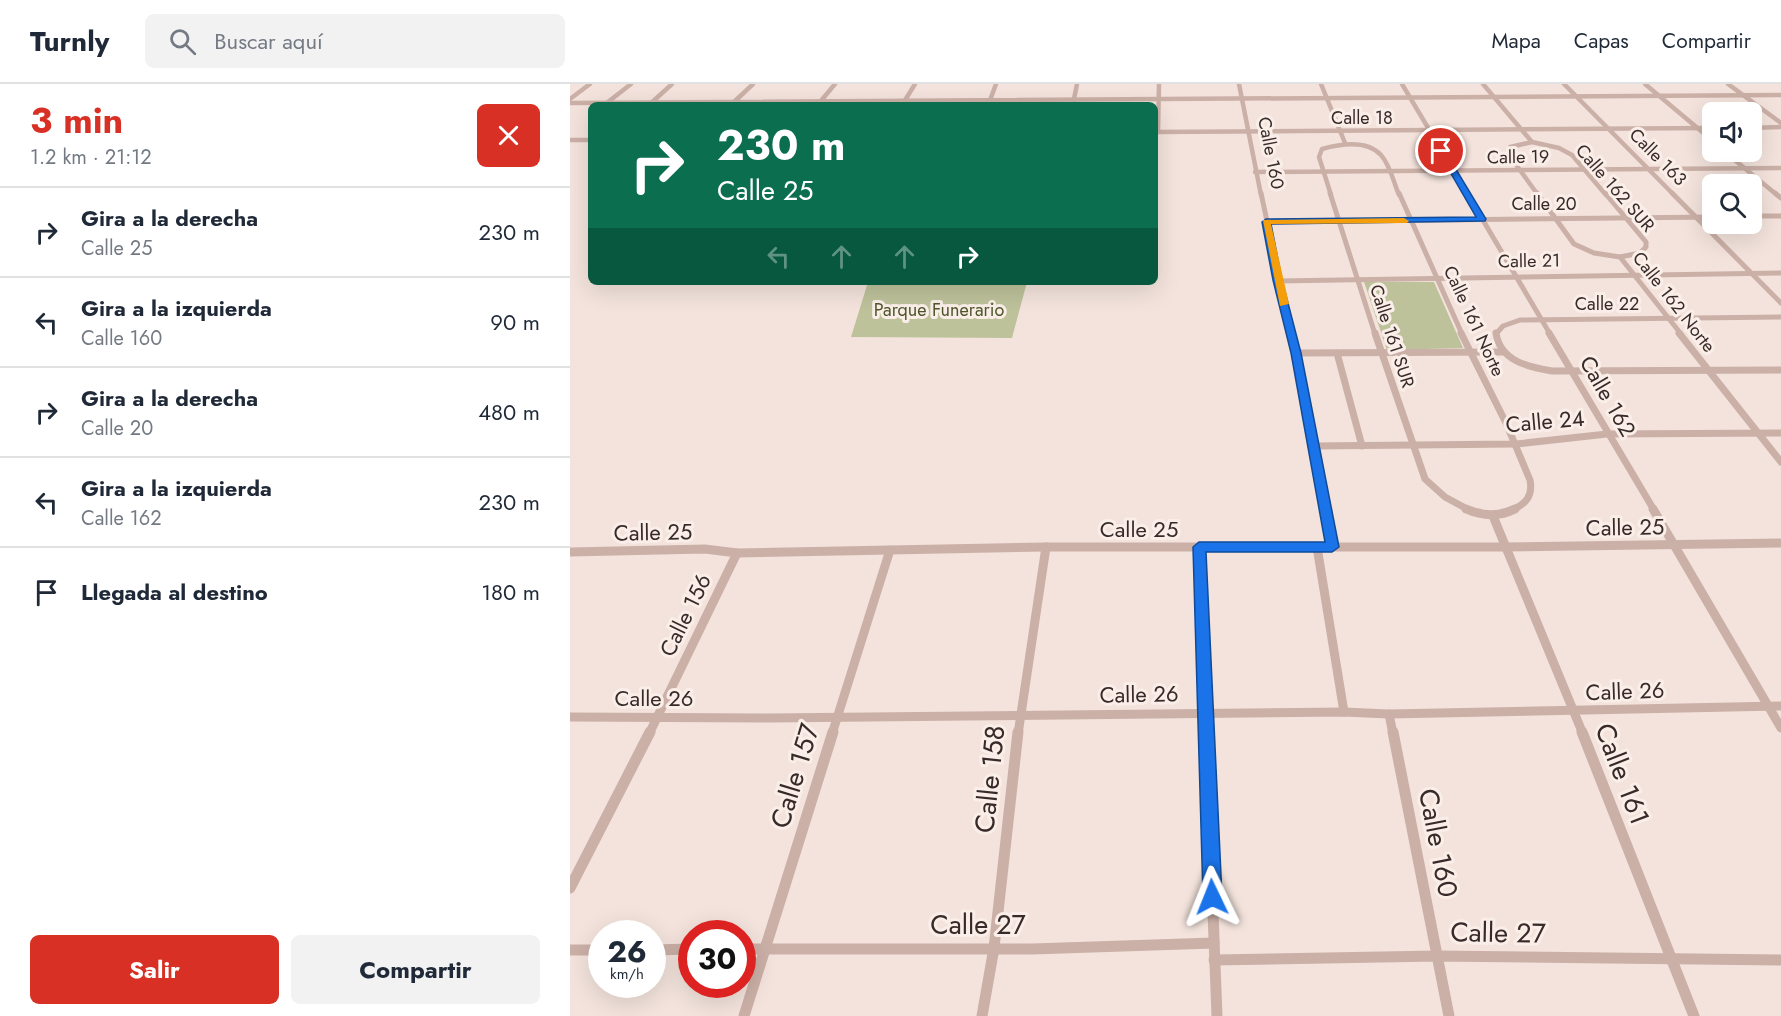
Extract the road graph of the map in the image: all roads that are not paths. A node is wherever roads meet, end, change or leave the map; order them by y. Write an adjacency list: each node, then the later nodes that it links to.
1 (590, 84): 26 (street)
2 (631, 84): 28 (street)
3 (672, 84): 29 (street)
4 (753, 84): 30 (street)
5 (835, 84): 31 (street)
6 (915, 84): 32 (street)
7 (996, 84): 33 (street)
8 (1077, 84): 34 (street)
9 (1159, 84): 23 (street)
10 (1239, 84): 24 (street, Calle 160)
11 (1321, 84): 25 (street)
12 (1402, 84): 21 (street, Calle 162)
13 (1483, 84): 22 (street)
14 (1564, 84): 20 (street, Calle 163)
15 (1645, 84): 19 (street)
16 (1728, 84): 17 (street)
17 (1743, 95): 18 (street); 19 (street); 36 (street)
18 (1781, 95)
19 (1661, 96): 20 (street); 39 (street)
20 (1577, 97): 22 (street); 38 (street, Calle 163)
21 (1410, 98): 22 (street); 25 (street); 44 (street, Calle 162)
22 (1493, 98): 41 (street)
23 (1159, 99): 24 (street); 34 (street); 35 (street)
24 (1242, 99): 25 (street); 42 (street, Calle 160)
25 (1327, 99): 43 (street)
26 (570, 101): 27 (street)
27 (589, 102)
28 (609, 102)
29 (652, 102)
30 (734, 102)
31 (821, 102)
32 (904, 102)
33 (989, 102): 34 (street)
34 (1073, 102)
35 (1158, 116)
36 (1781, 125): 37 (street)
37 (1762, 127)
38 (1608, 129): 39 (street, Calle 18); 41 (street, Calle 18); 54 (street, Calle 163)
39 (1699, 129): 40 (street, Calle 18); 46 (street)
40 (1702, 129)
41 (1521, 130): 44 (street, Calle 18); 49 (street)
42 (1249, 131): 43 (street, Calle 18); 45 (street, Calle 18); 59 (street, Calle 160)
43 (1340, 131): 44 (street, Calle 18); 50 (street)
44 (1428, 131): 57 (street, Calle 162)
45 (1158, 132)
46 (1702, 132)
47 (570, 140): 48 (street)
48 (588, 140)
49 (1532, 142): 55 (street, Calle 162 SUR); 58 (street, Calle 162 Norte)
50 (1345, 143): 56 (street, Calle 161 Norte); 60 (street, Calle 161 SUR)
51 (1738, 162): 52 (street)
52 (1745, 168): 53 (street, Calle 19); 54 (street, Calle 19); 61 (street)
53 (1781, 168)
54 (1650, 169): 55 (street, Calle 19); 64 (street, Calle 163)
55 (1585, 170): 58 (street, Calle 19); 66 (street, Calle 162 SUR)
56 (1389, 171): 57 (street, Calle 19); 60 (street, Calle 19); 70 (street, Calle 161 Norte)
57 (1454, 171): 58 (street, Calle 19); 67 (street, Calle 162)
58 (1521, 171): 68 (street, Calle 162 Norte)
59 (1255, 172): 60 (street, Calle 19); 71 (street, Calle 160)
60 (1324, 172): 69 (street, Calle 161 SUR)
61 (1781, 198)
62 (1762, 216): 63 (street)
63 (1781, 216)
64 (1696, 217): 65 (street, Calle 20); 66 (street, Calle 20); 73 (street, Calle 163)
65 (1702, 217)
66 (1627, 218): 68 (street, Calle 20); 72 (street, Calle 162 SUR)
67 (1482, 219): 68 (street, Calle 20); 70 (street, Calle 20); 76 (street, Calle 162)
68 (1554, 219): 72 (street, Calle 162 Norte)
69 (1340, 221): 70 (street, Calle 20); 71 (street, Calle 20); 79 (street, Calle 161 SUR)
70 (1412, 221): 77 (street, Calle 161 Norte)
71 (1266, 222): 78 (street, Calle 160)
72 (1620, 257): 75 (street, Calle 162 Norte)
73 (1752, 273): 74 (street, Calle 21); 75 (street, Calle 21); 80 (street, Calle 163)
74 (1781, 273)
75 (1633, 274): 76 (street, Calle 21); 83 (street, Calle 162 Norte)
76 (1516, 276): 77 (street, Calle 21); 82 (street, Calle 162)
77 (1438, 279): 79 (street, Calle 21); 88 (street, Calle 161 Norte)
78 (1278, 280): 79 (street, Calle 21); 85 (street, Calle 160)
79 (1358, 280): 87 (street, Calle 161 SUR)
80 (1781, 303)
81 (1781, 317): 83 (street, Calle 22)
82 (1540, 319): 83 (street, Calle 22); 84 (street, Calle 22); 91 (street, Calle 162)
83 (1668, 319): 90 (street, Calle 162 Norte)
84 (1502, 352): 88 (street); 91 (street)
85 (1296, 353): 86 (street); 96 (street, Calle 160)
86 (1337, 353): 87 (street); 97 (street)
87 (1381, 353): 88 (street); 98 (street, Calle 161 SUR)
88 (1471, 353): 95 (street, Calle 161 Norte)
89 (1781, 370): 90 (street)
90 (1709, 371): 91 (street); 92 (street, Calle 162 Norte)
91 (1572, 372): 94 (street, Calle 162)
92 (1758, 433): 93 (street, Calle 24); 94 (street, Calle 24); 99 (street, Calle 162 Norte)
93 (1781, 433)
94 (1607, 434): 95 (street, Calle 24); 102 (street, Calle 162)
95 (1516, 444): 98 (street, Calle 24); 100 (street, Calle 161 Norte)
96 (1313, 446): 97 (street, Calle 24); 106 (street, Calle 160)
97 (1362, 446): 98 (street, Calle 24)
98 (1412, 446): 100 (street, Calle 161 SUR)
99 (1781, 462)
100 (1492, 516): 107 (street, Calle 161)
101 (1781, 543): 102 (street, Calle 25)
102 (1675, 544): 107 (street, Calle 25); 111 (street, Calle 162)
103 (1046, 547): 104 (street, Calle 25); 108 (street, Calle 25); 116 (street, Calle 158)
104 (1199, 547): 105 (street, Calle 25); 114 (street)
105 (1317, 547): 106 (street, Calle 25); 112 (street)
106 (1332, 547): 107 (street, Calle 25)
107 (1505, 547): 113 (street, Calle 161)
108 (890, 550): 110 (street, Calle 25); 117 (street, Calle 157)
109 (570, 552): 110 (street, Calle 25)
110 (737, 553): 119 (street, Calle 156)
111 (1776, 706): 113 (street, Calle 26); 120 (street, Calle 162)
112 (1344, 712): 114 (street, Calle 26); 115 (street, Calle 26)
113 (1574, 712): 115 (street, Calle 26); 129 (street, Calle 161)
114 (1207, 713): 116 (street, Calle 26); 122 (street)
115 (1389, 714): 128 (street, Calle 160)
116 (1020, 715): 117 (street, Calle 26); 123 (street, Calle 158)
117 (837, 716): 119 (street, Calle 26); 125 (street, Calle 157)
118 (570, 717): 119 (street, Calle 26)
119 (657, 718): 121 (street, Calle 156)
120 (1781, 728)
121 (570, 888)
122 (1214, 943): 123 (street, Calle 27); 130 (street)
123 (994, 948): 125 (street, Calle 27); 133 (street, Calle 158)
124 (756, 949): 125 (street, Calle 27)
125 (765, 949): 132 (street, Calle 157)
126 (570, 950): 127 (street)
127 (588, 950)
128 (1437, 956): 129 (street, Calle 27); 130 (street, Calle 27); 135 (street, Calle 160)
129 (1670, 959): 131 (street, Calle 27); 136 (street, Calle 161)
130 (1214, 960): 134 (street)
131 (1781, 960)
132 (744, 1016)
133 (982, 1016)
134 (1216, 1016)
135 (1449, 1016)
136 (1694, 1016)

